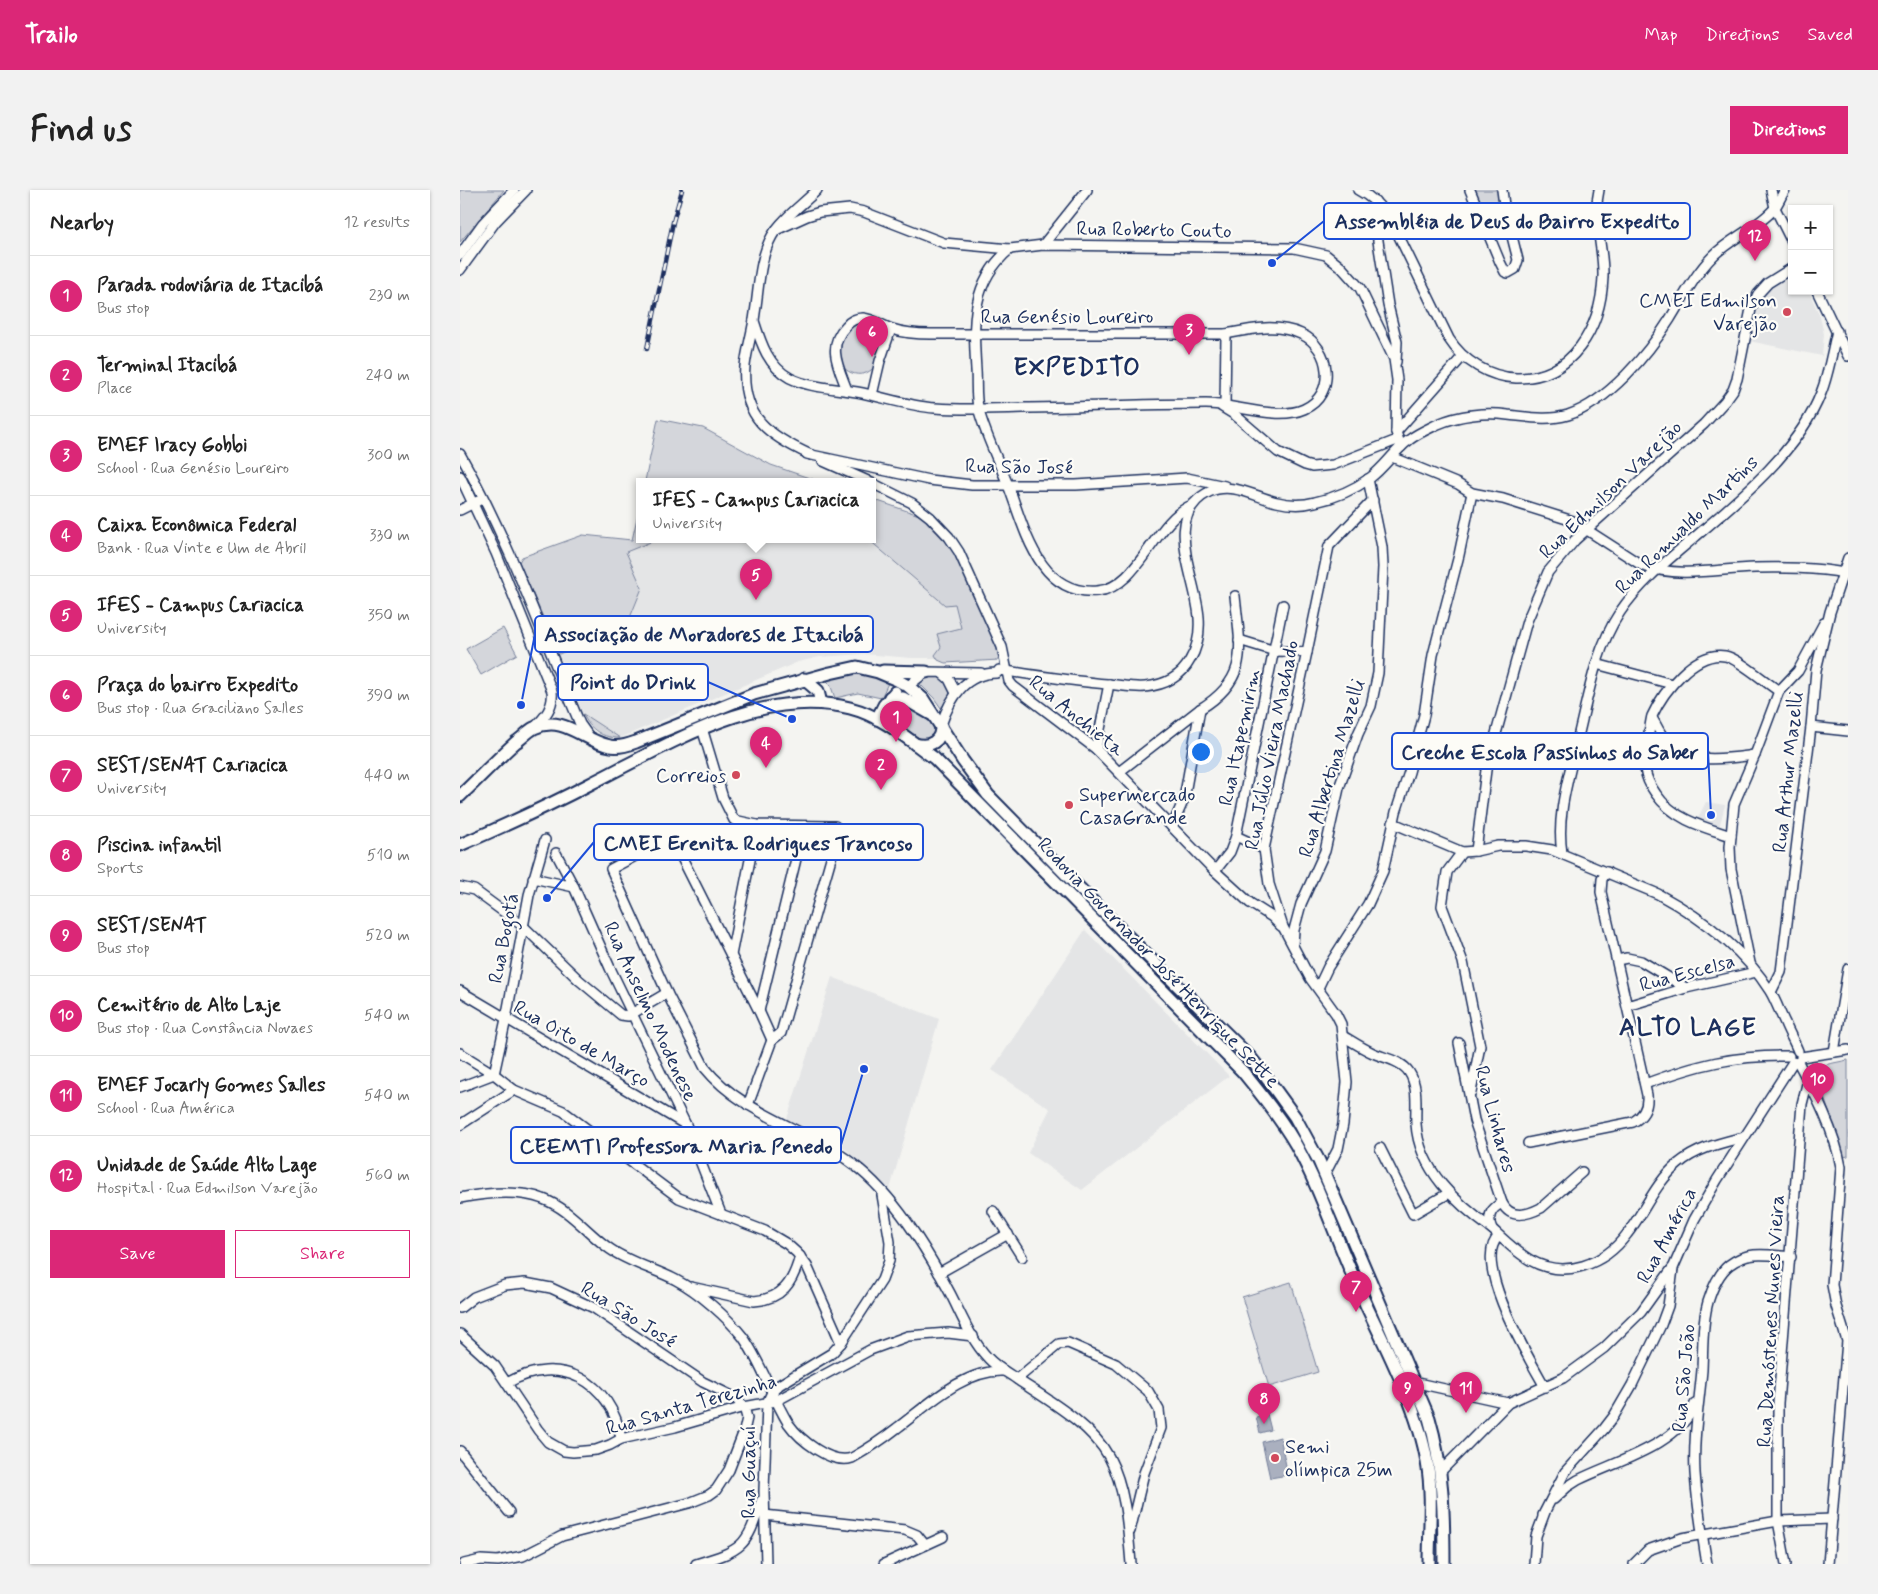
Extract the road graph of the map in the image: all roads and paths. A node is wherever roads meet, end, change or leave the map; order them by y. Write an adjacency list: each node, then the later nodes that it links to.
1 (514, 190): 17 (street)
2 (526, 190): 18 (street)
3 (817, 190): 13 (street)
4 (1087, 190): 15 (street)
5 (1358, 190): 11 (street)
6 (1470, 190): 7 (street)
7 (1502, 190)
8 (1599, 190): 26 (street)
9 (1771, 190): 12 (street)
10 (1784, 190): 12 (street)
11 (1375, 201): 26 (street); 28 (street)
12 (1775, 208): 14 (street); 33 (street)
13 (776, 230): 16 (street, Rua Roberto Couto); 21 (street)
14 (1788, 234)
15 (1043, 245): 16 (street, Rua Roberto Couto); 28 (street, Rua Roberto Couto)
16 (1010, 249): 24 (street)
17 (460, 255)
18 (460, 270)
19 (1788, 270): 49 (street, Rua Edmilson Varejão)
20 (1818, 295): 23 (street)
21 (754, 321): 29 (street, Rua Genésio Loureiro); 35 (street)
22 (891, 329): 24 (street, Rua Genésio Loureiro); 29 (street, Rua Genésio Loureiro); 30 (street)
23 (1837, 330): 27 (street); 51 (street, Rua Romualdo Martins)
24 (974, 334): 25 (street, Rua Genésio Loureiro); 32 (street)
25 (1226, 334): 31 (street); 31 (street, Rua Genésio Loureiro)
26 (1463, 356): 33 (street)
27 (1848, 356)
28 (1396, 370): 33 (street, Rua Roberto Couto)
29 (847, 390): 30 (street, Rua Genésio Loureiro)
30 (872, 395): 32 (street, Rua Genésio Loureiro)
31 (1222, 405): 32 (street, Rua Genésio Loureiro); 33 (street)
32 (978, 409): 40 (street)
33 (1398, 440): 36 (street, Rua São José)
34 (460, 454): 44 (street)
35 (807, 454): 38 (street); 40 (street, Rua São José)
36 (1392, 457): 39 (street, Rua São José); 43 (street)
37 (460, 476): 46 (street)
38 (861, 478)
39 (1368, 479): 42 (street, Rua São José); 45 (street, Rua Albertina Mazelli)
40 (1008, 484): 42 (street, Rua São José); 47 (street)
41 (876, 485): 60 (street)
42 (1231, 488): 47 (street)
43 (1472, 493): 49 (street); 89 (street)
44 (484, 498): 46 (street); 83 (street)
45 (1374, 500): 58 (street, Rua Júlio Vieira Machado); 109 (street, Rua Albertina Mazelli)
46 (472, 504): 48 (street); 80 (street)
47 (1192, 505): 68 (street)
48 (460, 510)
49 (1586, 531): 51 (street); 98 (street, Rua Edmilson Varejão)
50 (1848, 558): 52 (street, Rua Arthur Mazelli)
51 (1656, 570): 52 (street); 59 (street, Rua Romualdo Martins)
52 (1846, 577): 55 (street, Rua Arthur Mazelli)
53 (1234, 596): 56 (street)
54 (1283, 605): 57 (street, Rua Itapemirim)
55 (1830, 612): 63 (street); 66 (street, Rua Arthur Mazelli)
56 (1239, 640): 57 (street); 75 (street)
57 (1275, 651): 58 (street); 93 (street, Rua Itapemirim)
58 (1307, 652): 97 (street, Rua Júlio Vieira Machado)
59 (1596, 664): 69 (street); 100 (street, Rua Romualdo Martins)
60 (1006, 671): 65 (street); 68 (street); 85 (street, Rua Anchieta)
61 (878, 672): 62 (main road); 67 (main road); 70 (main road, Rodovia Governador José Henrique Sette)
62 (926, 672): 64 (street); 70 (street)
63 (1798, 672): 66 (street); 71 (street)
64 (942, 673): 65 (street); 72 (street)
65 (996, 673): 72 (street)
66 (1815, 676): 79 (street, Rua Arthur Mazelli)
67 (804, 679): 74 (main road); 83 (main road)
68 (1109, 684): 85 (street)
69 (1672, 684): 71 (street); 76 (street)
70 (908, 686): 73 (main road); 78 (main road, Rodovia Governador José Henrique Sette)
71 (1778, 691): 86 (street)
72 (956, 693): 78 (street)
73 (890, 698): 77 (main road); 78 (main road)
74 (821, 703): 77 (main road, Rodovia Governador José Henrique Sette); 81 (main road, Rodovia Governador José Henrique Sette)
75 (1200, 709): 87 (street); 92 (street)
76 (1652, 718): 86 (street); 94 (street)
77 (877, 719): 84 (main road, Rodovia Governador José Henrique Sette)
78 (938, 721): 84 (main road); 144 (main road, Rodovia Governador José Henrique Sette)
79 (1811, 726): 82 (street); 118 (street, Rua Arthur Mazelli)
80 (534, 728): 83 (main road); 88 (main road)
81 (702, 728): 90 (street); 96 (main road, Rodovia Governador José Henrique Sette)
82 (1848, 731)
83 (592, 740)
84 (913, 743): 194 (main road, Rodovia Governador José Henrique Sette)
85 (1096, 749): 87 (street, Rua Anchieta)
86 (1755, 755): 94 (street)
87 (1119, 772): 92 (street, Rua Anchieta)
88 (460, 796)
89 (1393, 823): 99 (street); 115 (street)
90 (757, 825): 91 (street); 110 (street)
91 (804, 826): 121 (street); 125 (street)
92 (1172, 827): 102 (street, Rua Anchieta)
93 (1236, 836): 97 (street); 102 (street, Rua Itapemirim)
94 (1731, 836): 112 (street)
95 (546, 840): 104 (street, Rua Bogotá)
96 (460, 845)
97 (1264, 849): 108 (street, Rua Júlio Vieira Machado)
98 (1476, 851): 99 (street); 100 (street)
99 (1462, 852): 136 (street)
100 (1562, 853): 103 (street)
101 (556, 854): 106 (street, Rua Anselmo Modenese)
102 (1215, 871): 108 (street, Rua Anchieta)
103 (1606, 872): 111 (street); 112 (street)
104 (533, 878): 106 (street); 107 (street, Rua Bogotá)
105 (460, 887): 107 (street)
106 (574, 887): 122 (street, Rua Anselmo Modenese)
107 (523, 926): 122 (street); 123 (street, Rua Bogotá)
108 (1283, 927): 109 (street, Rua Júlio Vieira Machado)
109 (1293, 945): 115 (street, Rua Júlio Vieira Machado)
110 (731, 956): 119 (street); 121 (street)
111 (1617, 960): 116 (street); 120 (street)
112 (1750, 963): 114 (street)
113 (1848, 969): 128 (street)
114 (1756, 972): 116 (street, Rua Escelsa); 118 (street)
115 (1318, 988): 124 (street, Rua Júlio Vieira Machado)
116 (1686, 988): 120 (street, Rua Escelsa)
117 (460, 991): 123 (street, Rua Oito de Março)
118 (1771, 992): 130 (street)
119 (667, 993): 122 (street); 137 (street)
120 (1627, 1006): 133 (street)
121 (759, 1010): 125 (street)
122 (632, 1014): 139 (street, Rua Anselmo Modenese)
123 (506, 1019): 131 (street, Rua Bogotá); 139 (street, Rua Oito de Março)
124 (1343, 1036): 144 (street, Rua Júlio Vieira Machado); 146 (street)
125 (772, 1040): 137 (street)
126 (1459, 1043): 136 (street, Rua Linhares)
127 (1848, 1050): 128 (street)
128 (1834, 1052): 130 (street)
129 (460, 1053): 131 (street)
130 (1795, 1057): 132 (street); 133 (street); 140 (street, Rua América)
131 (494, 1074): 134 (street); 135 (street)
132 (1808, 1080): 156 (street, Rua Demóstenes Nunes Vieira); 163 (street)
133 (1645, 1084): 141 (street)
134 (460, 1087)
135 (514, 1090): 138 (street); 150 (street)
136 (1469, 1098): 148 (street, Rua Linhares)
137 (748, 1105): 145 (street)
138 (460, 1125)
139 (686, 1125): 150 (street, Rua Anselmo Modenese)
140 (1744, 1137): 153 (street); 157 (street, Rua América)
141 (1528, 1143)
142 (1380, 1148): 146 (street)
143 (1582, 1172): 148 (street)
144 (1325, 1174): 167 (main road, Rodovia Governador José Henrique Sette)
145 (882, 1192): 158 (street); 164 (street)
146 (1449, 1193): 151 (street)
147 (460, 1198): 159 (street)
148 (1502, 1204): 151 (street)
149 (993, 1211): 152 (street)
150 (721, 1214): 154 (street)
151 (1492, 1229): 153 (street)
152 (1008, 1234): 155 (street); 158 (street)
153 (1499, 1236): 169 (street)
154 (800, 1256): 159 (street); 164 (street)
155 (1022, 1257)
156 (1791, 1257): 170 (street, Rua São João); 183 (street, Rua Demóstenes Nunes Vieira)
157 (1674, 1266): 169 (street, Rua América); 181 (street)
158 (940, 1273): 162 (street)
159 (687, 1286): 171 (street)
160 (460, 1308): 174 (street, Rua São José)
161 (460, 1334): 168 (street, Rua Santa Terezinha)
162 (973, 1336): 165 (street); 171 (street, Rua Santa Terezinha)
163 (1848, 1340): 182 (street)
164 (841, 1343): 171 (street)
165 (1004, 1371): 166 (street); 171 (street)
166 (1017, 1379): 186 (street); 186 (street)
167 (1413, 1382): 173 (street); 177 (main road, Rodovia Governador José Henrique Sette)
168 (507, 1383): 175 (street, Rua Santa Terezinha); 175 (street)
169 (1545, 1387): 173 (street, Rua América)
170 (1698, 1394): 181 (street); 184 (street, Rua São João)
171 (775, 1396): 172 (street, Rua Santa Terezinha)
172 (767, 1403): 174 (street, Rua Santa Terezinha); 178 (street, Rua Guaçuí)
173 (1508, 1403): 177 (street, Rua América)
174 (744, 1407): 175 (street, Rua Santa Terezinha); 189 (street)
175 (622, 1439)
176 (460, 1451): 179 (street)
177 (1440, 1472): 195 (main road, Rodovia Governador José Henrique Sette)
178 (764, 1491): 180 (street, Rua Guaçuí); 190 (street)
179 (509, 1512)
180 (764, 1515): 187 (street); 191 (street, Rua Guaçuí)
181 (1543, 1515): 196 (street)
182 (1832, 1519): 183 (street); 200 (street)
183 (1778, 1520): 184 (street); 199 (street, Rua Demóstenes Nunes Vieira)
184 (1702, 1535): 197 (street); 198 (street, Rua São João)
185 (943, 1537): 187 (street)
186 (1129, 1537): 193 (street)
187 (925, 1545): 192 (street)
188 (460, 1556): 189 (street)
189 (467, 1563)
190 (696, 1564)
191 (766, 1564)
192 (884, 1564)
193 (1131, 1564)
194 (1429, 1564)
195 (1444, 1564)
196 (1534, 1564)
197 (1634, 1564)
198 (1707, 1564)
199 (1786, 1564)
200 (1828, 1564)

